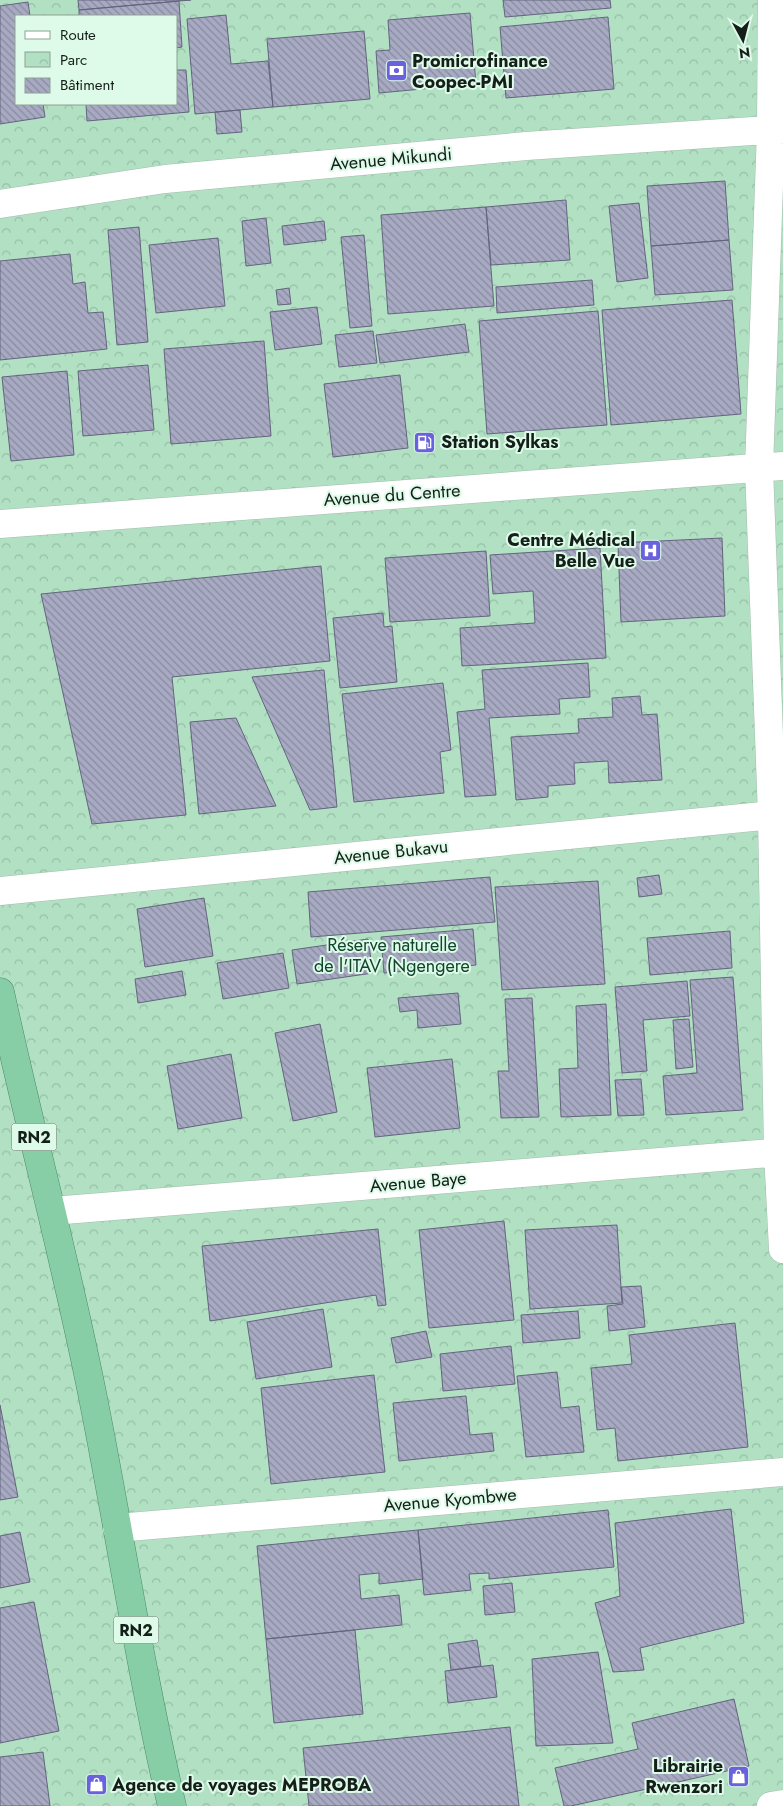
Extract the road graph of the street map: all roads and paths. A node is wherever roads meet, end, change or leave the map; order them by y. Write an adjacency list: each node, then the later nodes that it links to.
1 (772, 0): 2 (street)
2 (777, 129): 3 (street, Avenue Mikundi); 4 (street)
3 (0, 204)
4 (771, 467): 5 (street, Avenue du Centre); 6 (street)
5 (0, 524)
6 (777, 814): 7 (street, Avenue Bukavu); 9 (street)
7 (0, 891)
8 (0, 992): 10 (highway, RN2)
9 (781, 1152): 10 (street, Avenue Baye); 11 (street)
10 (52, 1211): 13 (highway, RN2)
11 (783, 1249)
12 (783, 1472): 13 (street, Avenue Kyombwe)
13 (118, 1528): 15 (highway, RN2)
14 (783, 1804): 16 (street)
15 (172, 1806)
16 (771, 1806)

